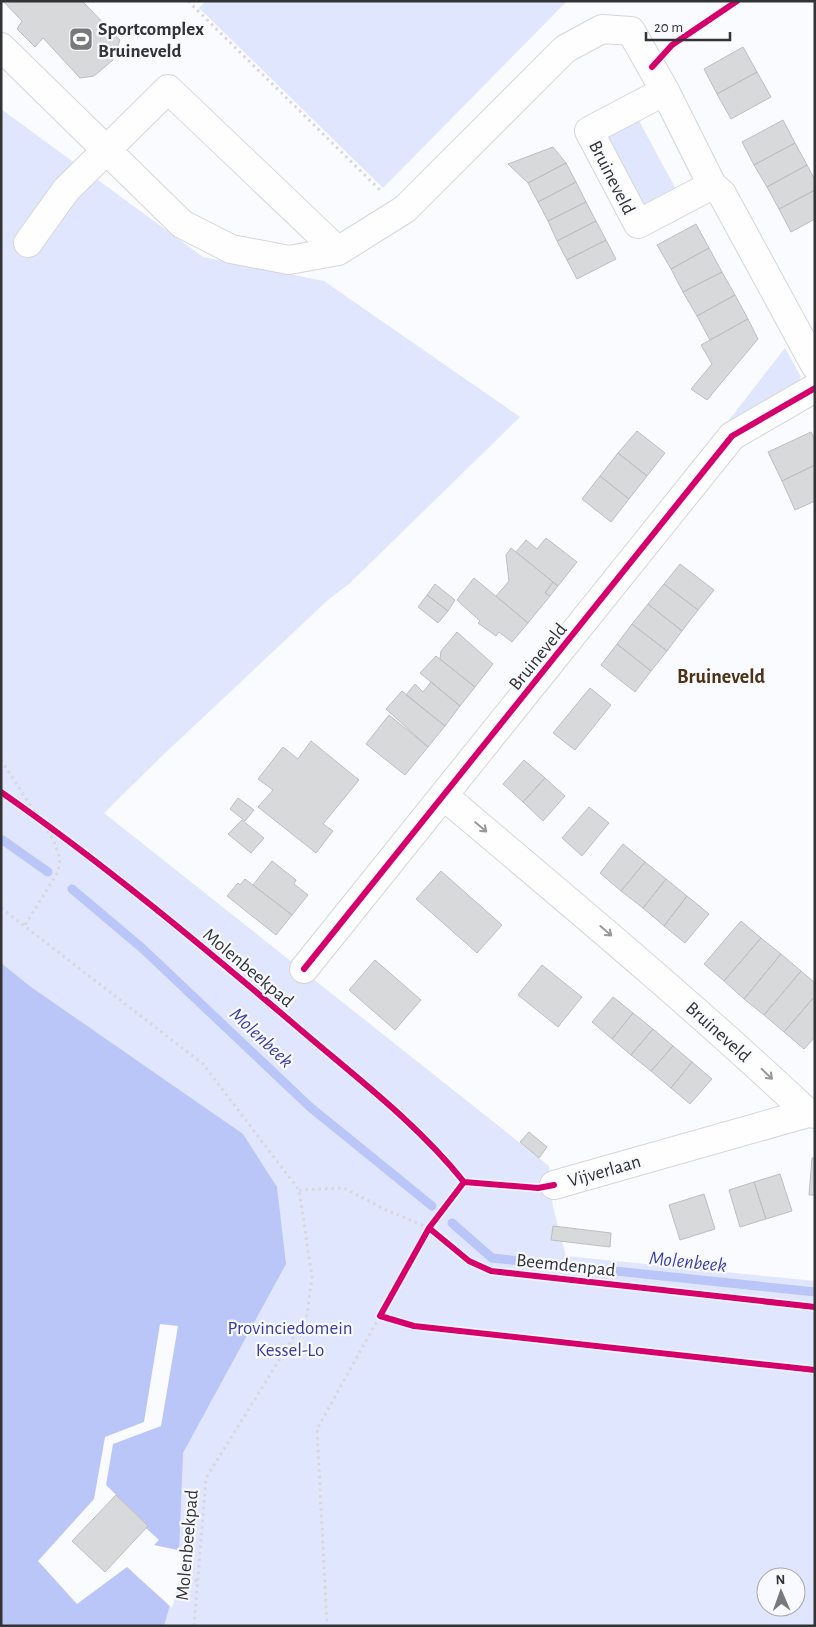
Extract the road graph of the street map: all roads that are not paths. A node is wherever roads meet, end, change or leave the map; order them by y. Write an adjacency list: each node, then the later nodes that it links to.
1 (1, 47): 3 (street)
2 (665, 91): 4 (street); 4 (street, Bruineveld); 6 (street)
3 (105, 150): 5 (street); 6 (street); 6 (street)
4 (712, 186): 7 (street)
5 (28, 243)
6 (338, 251)
7 (815, 365)
8 (815, 388): 9 (street, Bruineveld)
9 (444, 796): 10 (street, Bruineveld); 11 (street, Bruineveld, one-way to 11)
10 (304, 969)
11 (812, 1114): 12 (street, Vijverlaan)
12 (554, 1185)

